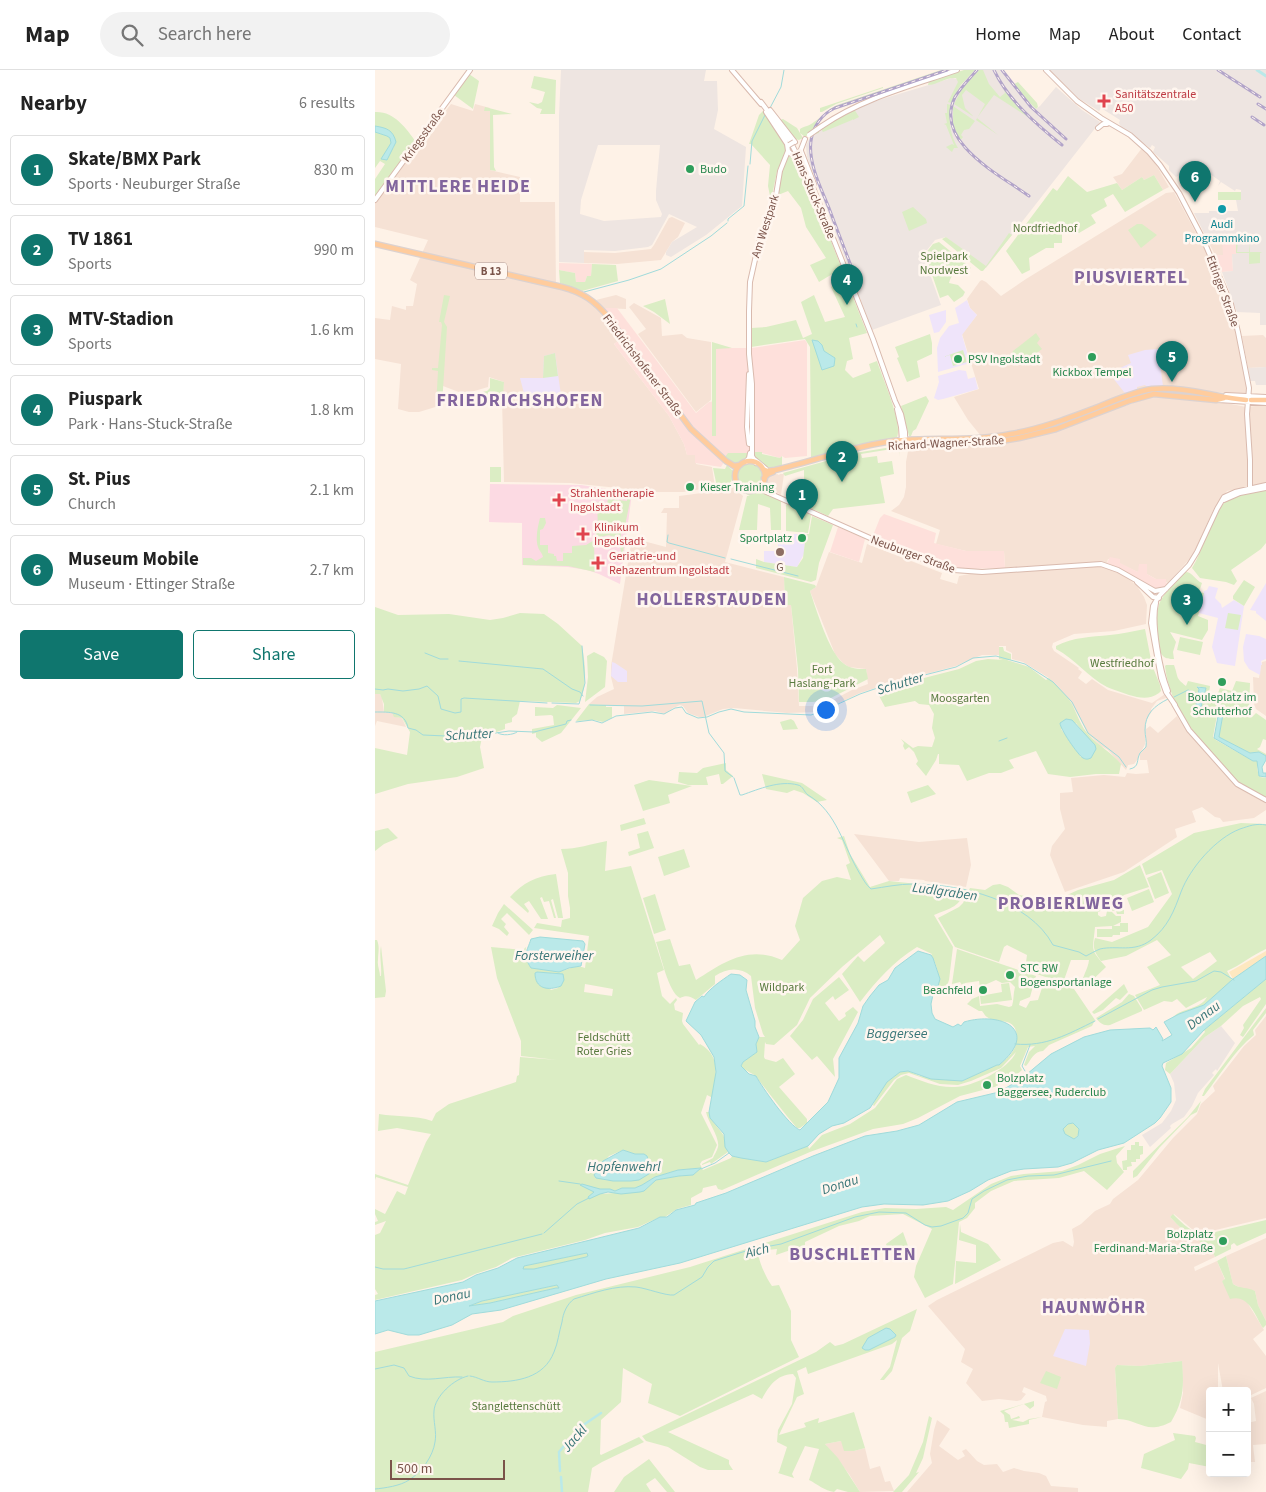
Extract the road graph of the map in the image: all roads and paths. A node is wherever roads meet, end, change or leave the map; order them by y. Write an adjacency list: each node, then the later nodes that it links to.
1 (470, 70): 10 (main road, Kriegsstraße)
2 (732, 70): 5 (main road)
3 (957, 70): 8 (main road, Am Westpark, bridge)
4 (1046, 70): 6 (main road, Ettinger Straße)
5 (759, 101): 8 (main road); 8 (main road, bridge); 9 (main road, Hans-Stuck-Straße)
6 (1116, 127): 7 (main road); 14 (main road, Ettinger Straße)
7 (1098, 128)
8 (796, 149): 9 (main road); 11 (main road); 17 (main road, Am Westpark)
9 (818, 198): 11 (main road, Hans-Stuck-Straße)
10 (375, 200)
11 (824, 214): 16 (main road, Hans-Stuck-Straße)
12 (375, 244): 22 (main road, Friedrichshofener Straße / B 13)
13 (1216, 397): 14 (main road, Richard-Wagner-Straße); 14 (main road, Richard-Wagner-Straße); 20 (main road, Richard-Wagner-Straße)
14 (1249, 400): 15 (main road); 31 (main road, Ettinger Straße)
15 (1266, 400)
16 (896, 404): 18 (main road, Hans-Stuck-Straße); 20 (main road, Hans-Stuck-Straße)
17 (749, 425): 21 (main road, Am Westpark); 23 (main road, Am Westpark)
18 (902, 433): 19 (main road); 20 (main road, Hans-Stuck-Straße)
19 (895, 441): 20 (main road, Richard-Wagner-Straße); 27 (main road, Richard-Wagner-Straße)
20 (904, 442): 29 (main road, Richard-Wagner-Straße)
21 (752, 455): 24 (main road, Am Westpark); 27 (main road)
22 (726, 461): 25 (main road, Friedrichshofener Straße / B 13); 28 (main road, Friedrichshofener Straße / B 13)
23 (746, 462): 24 (main road); 25 (main road)
24 (756, 463): 26 (main road)
25 (740, 465): 28 (main road)
26 (763, 469): 27 (main road, Richard-Wagner-Straße); 29 (main road)
27 (775, 470)
28 (735, 473): 32 (main road, B 13)
29 (764, 480): 32 (main road); 33 (main road, Neuburger Straße / B 13)
30 (1266, 486): 31 (main road)
31 (1251, 489): 35 (main road)
32 (757, 490): 33 (main road, Neuburger Straße / B 13)
33 (786, 500): 34 (main road, Neuburger Straße / B 13)
34 (1134, 579): 36 (main road, Neuburger Straße / B 13); 37 (main road, Neuburger Straße / B 13)
35 (1167, 587): 36 (main road); 38 (main road)
36 (1153, 590): 38 (main road)
37 (1148, 593): 38 (main road, Neuburger Straße / B 13); 39 (main road, Neuburger Straße)
38 (1159, 597): 39 (main road); 40 (main road)
39 (1153, 606): 40 (main road)
40 (1175, 705): 41 (main road)
41 (1266, 800)

